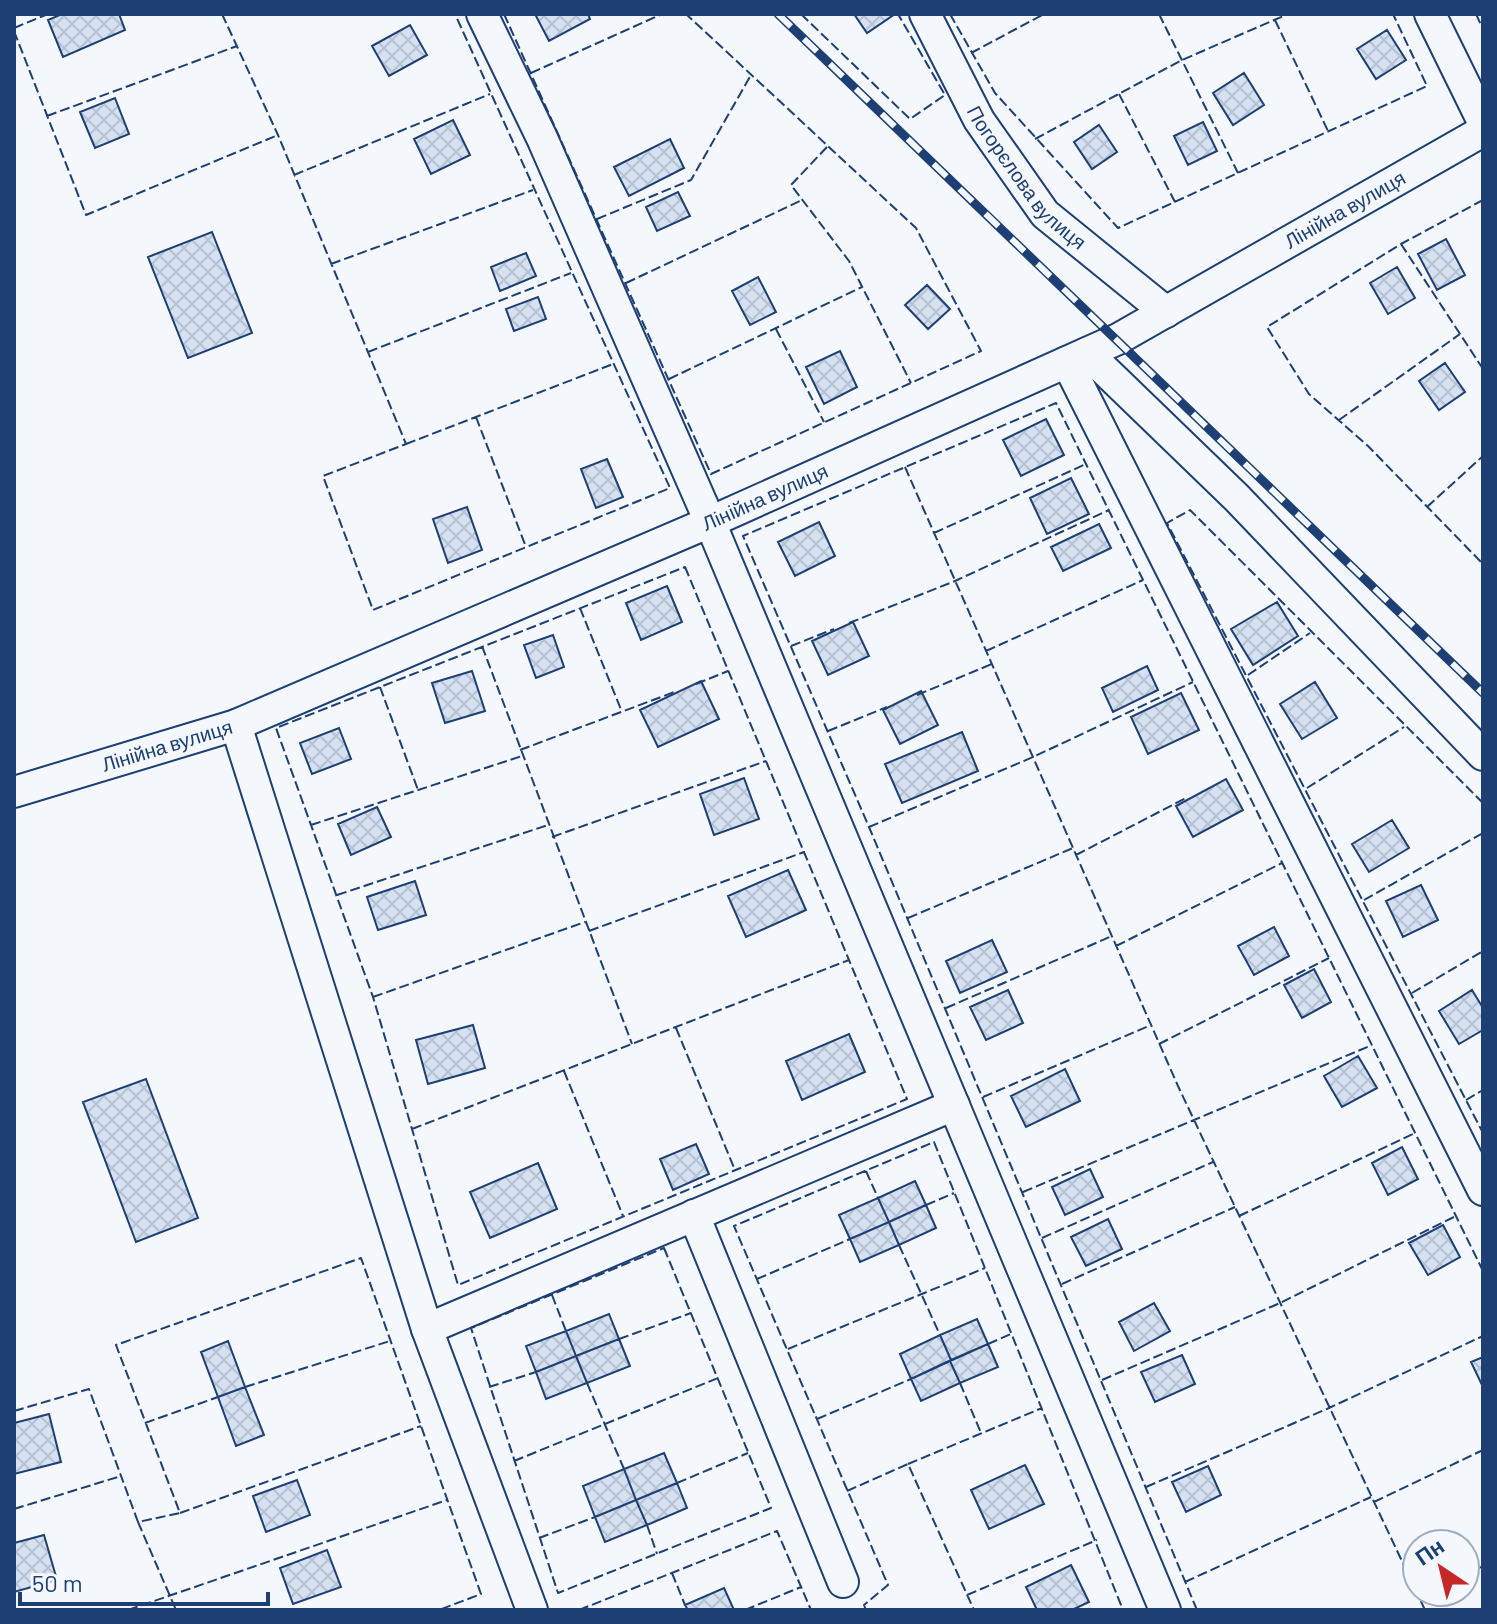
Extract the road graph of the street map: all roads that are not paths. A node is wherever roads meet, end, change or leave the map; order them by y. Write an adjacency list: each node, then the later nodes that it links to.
1 (482, 14): 8 (street)
2 (925, 14): 6 (street, Погорєлова вулиця)
3 (1430, 14): 4 (street)
4 (1483, 122)
5 (1483, 131): 6 (street, Лінійна вулиця)
6 (1166, 312): 7 (street, Лінійна вулиця)
7 (1077, 357): 8 (street, Лінійна вулиця); 10 (street); 13 (street)
8 (710, 522): 9 (street, Лінійна вулиця); 12 (street)
9 (236, 725): 11 (street, Лінійна вулиця); 15 (street)
10 (1483, 755)
11 (14, 792)
12 (954, 1105): 14 (street); 18 (street)
13 (1483, 1190)
14 (694, 1215): 15 (street); 16 (street)
15 (427, 1329): 17 (street)
16 (843, 1582)
17 (532, 1610)
18 (1165, 1610)

